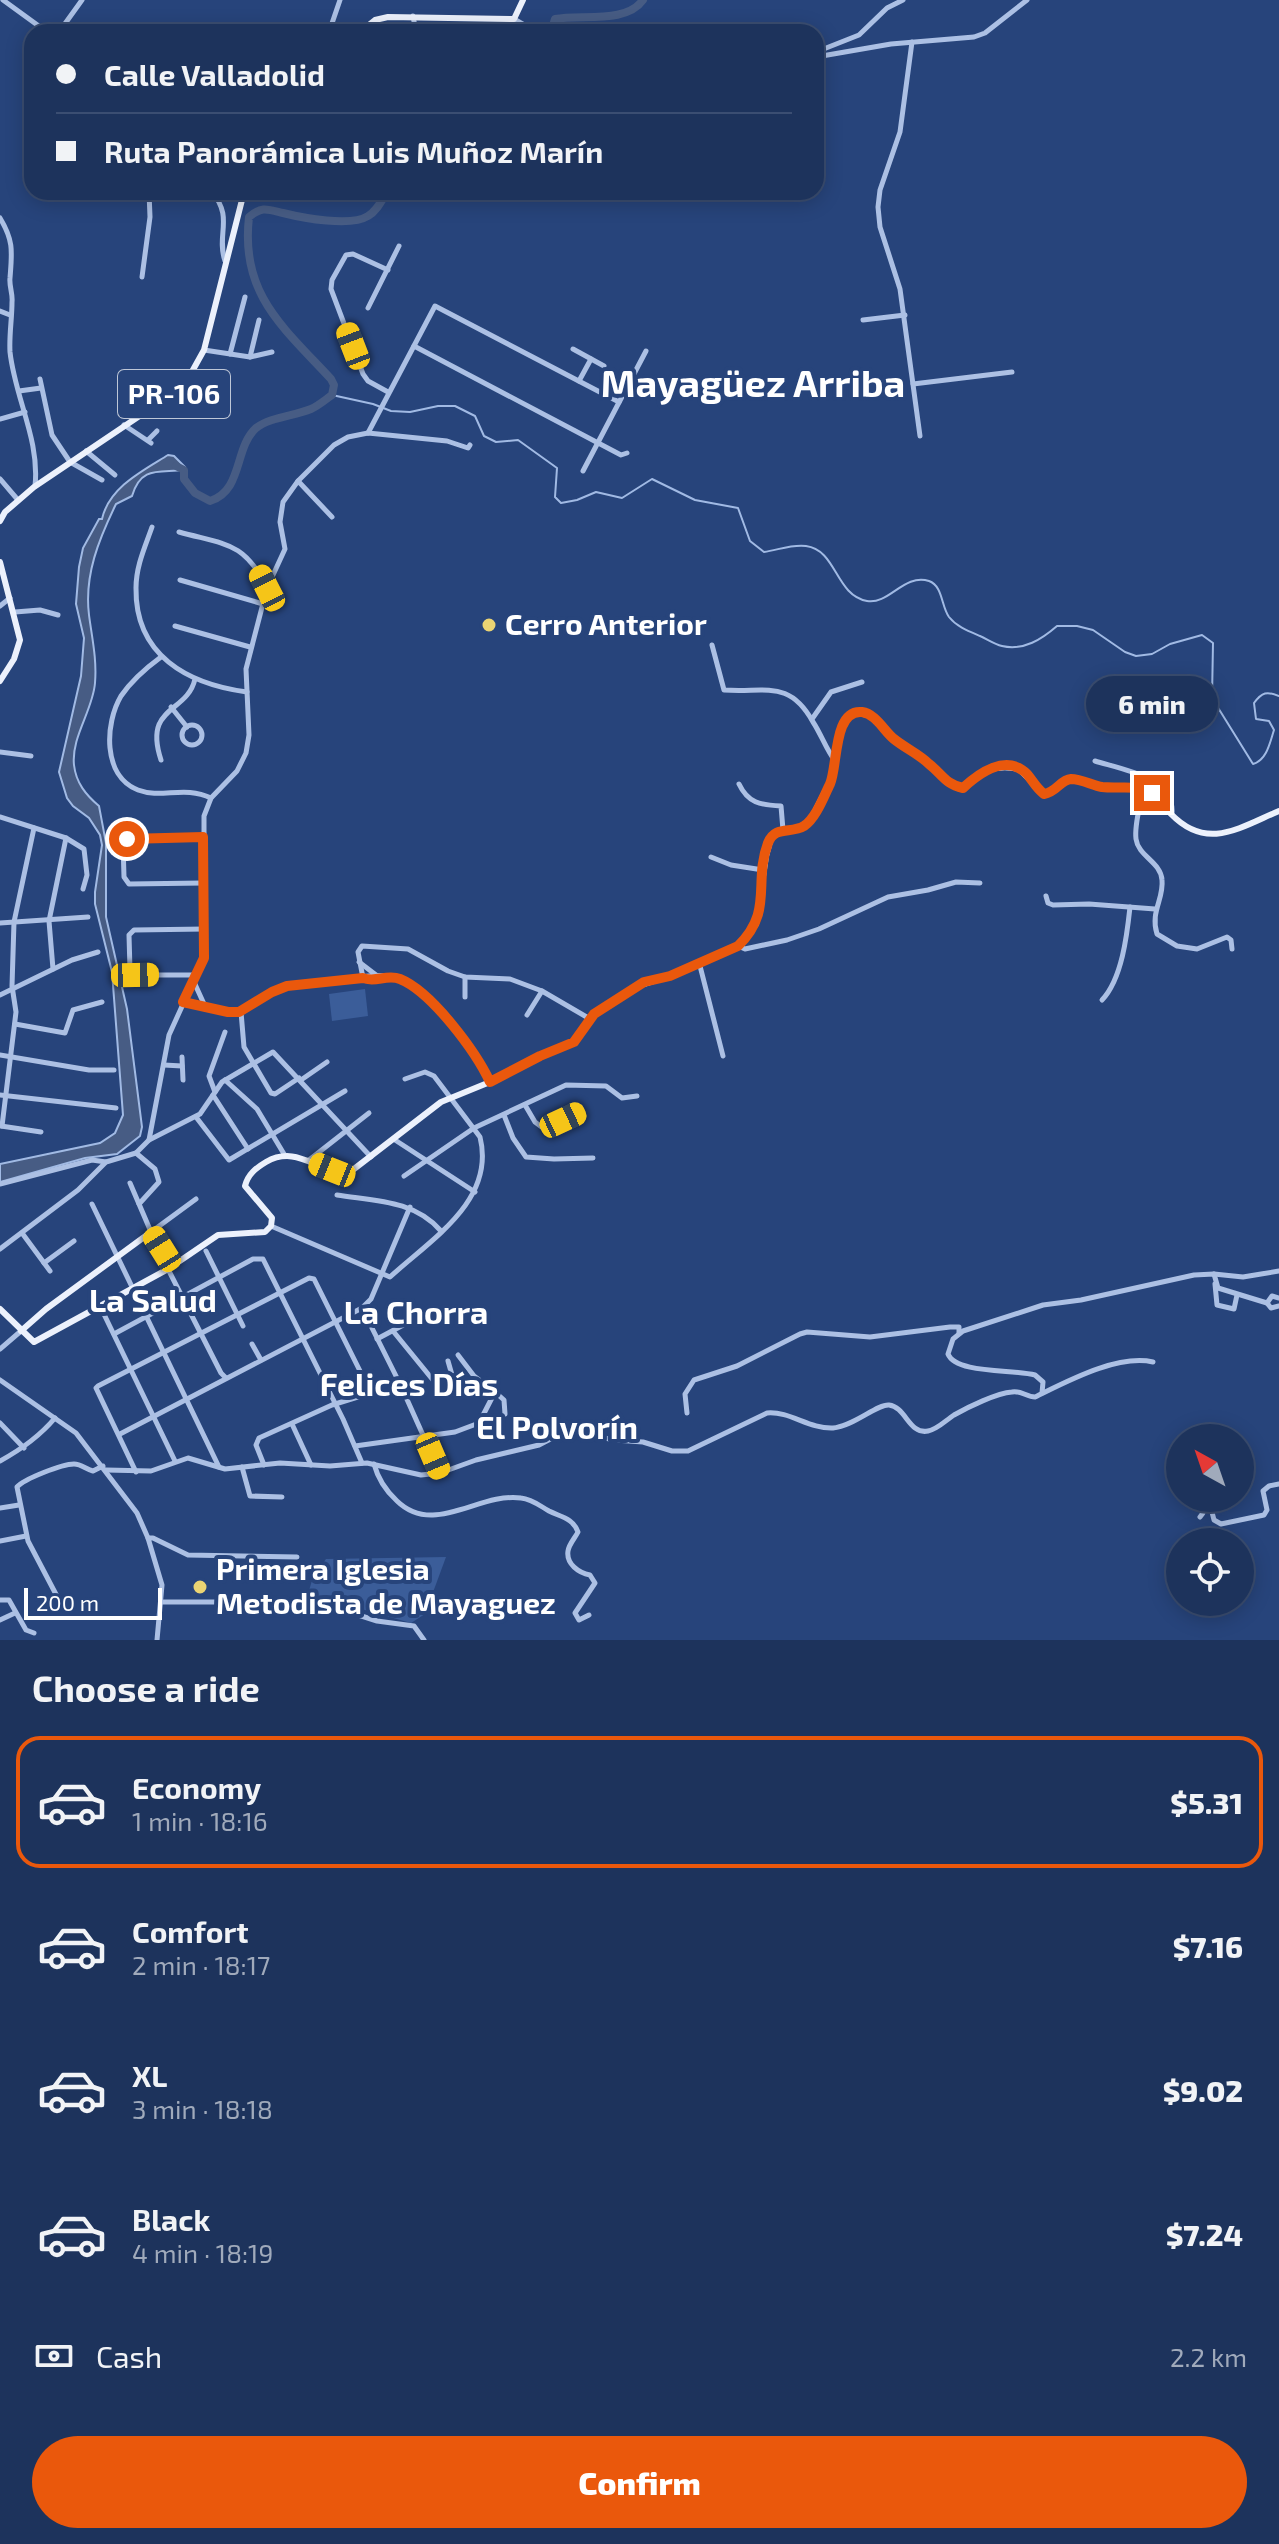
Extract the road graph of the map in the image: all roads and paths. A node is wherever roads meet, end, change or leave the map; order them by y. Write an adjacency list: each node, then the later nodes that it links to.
1 (3, 0): 9 (street)
2 (82, 0): 10 (street)
3 (340, 0): 11 (street)
4 (523, 0): 8 (main road)
5 (903, 0): 16 (street)
6 (1027, 0): 15 (street)
7 (413, 15): 8 (main road); 12 (main road); 13 (street)
8 (514, 19): 14 (street)
9 (36, 24)
10 (65, 24)
11 (332, 24)
12 (370, 24)
13 (415, 24)
14 (523, 24)
15 (912, 42): 17 (street); 30 (street)
16 (824, 50)
17 (824, 53)
18 (149, 200): 25 (street)
19 (217, 200): 23 (street)
20 (242, 200): 23 (main road, PR-106)
21 (0, 218): 29 (street)
22 (399, 246): 24 (street)
23 (225, 261): 35 (main road, PR-106)
24 (388, 270): 27 (street); 50 (street)
25 (142, 277)
26 (245, 297): 38 (street)
27 (368, 308)
28 (0, 311): 29 (street)
29 (10, 315): 49 (street)
30 (905, 315): 32 (street); 47 (street)
31 (259, 320): 39 (street)
32 (863, 320)
33 (414, 346): 41 (street); 46 (street); 50 (street)
34 (573, 349): 40 (street)
35 (204, 350): 38 (street); 54 (main road, PR-106)
36 (646, 351): 51 (street)
37 (272, 352): 39 (street)
38 (230, 354): 39 (street)
39 (250, 357)
40 (591, 359): 42 (street); 46 (street)
41 (448, 365): 43 (street); 58 (street)
42 (604, 366)
43 (445, 372)
44 (1012, 372): 47 (street)
45 (40, 379): 48 (street)
46 (579, 381): 51 (street)
47 (913, 384): 57 (street)
48 (42, 388): 49 (street); 62 (street)
49 (19, 391): 52 (street)
50 (388, 392): 56 (street)
51 (619, 402): 58 (street)
52 (25, 412): 53 (street); 68 (street)
53 (0, 419)
54 (124, 425): 55 (street); 60 (main road, PR-106)
55 (157, 431)
56 (368, 433): 59 (street); 67 (street)
57 (920, 436)
58 (598, 442): 61 (street); 63 (street)
59 (470, 445)
60 (86, 451): 62 (main road, PR-106); 64 (street)
61 (627, 453)
62 (70, 462): 66 (street); 68 (main road, PR-106)
63 (583, 471)
64 (115, 475)
65 (0, 479): 69 (street)
66 (102, 480)
67 (298, 481): 70 (street); 76 (street)
68 (34, 487): 69 (main road, PR-106)
69 (18, 500): 71 (main road, PR-106)
70 (332, 517)
71 (0, 521)
72 (152, 527): 85 (street)
73 (179, 532): 76 (street)
74 (0, 562): 77 (main road)
75 (180, 580): 78 (street)
76 (267, 588): 78 (street)
77 (11, 598): 79 (street); 80 (main road)
78 (263, 604): 84 (street)
79 (0, 606)
80 (15, 612): 81 (street); 87 (main road)
81 (58, 615)
82 (175, 626): 84 (street)
83 (712, 645): 91 (street)
84 (250, 647): 89 (street)
85 (161, 657): 86 (street); 100 (street)
86 (195, 679): 89 (street); 90 (street)
87 (0, 681)
88 (862, 682): 91 (street)
89 (247, 692): 100 (street)
90 (171, 707): 92 (street); 95 (street)
91 (812, 719): 96 (street)
92 (187, 727)
93 (0, 752): 94 (street)
94 (31, 756)
95 (161, 760)
96 (836, 761): 99 (main road); 105 (main road)
97 (1095, 761): 102 (street)
98 (739, 784): 105 (street)
99 (1143, 789): 102 (main road); 115 (street)
100 (211, 798): 106 (street)
101 (1279, 811): 102 (main road)
102 (1172, 815)
103 (0, 818): 104 (street)
104 (34, 828): 107 (street); 118 (street)
105 (783, 830): 109 (main road)
106 (203, 837): 110 (street); 110 (street)
107 (66, 838): 112 (street); 117 (street)
108 (711, 857): 109 (street)
109 (763, 870): 121 (main road)
110 (203, 883): 120 (street)
111 (980, 883): 121 (street)
112 (83, 889)
113 (1046, 896): 114 (street)
114 (1130, 907): 115 (street); 137 (street)
115 (1155, 909): 122 (street)
116 (88, 917): 117 (street)
117 (49, 921): 118 (street); 126 (street)
118 (14, 922): 119 (street); 133 (street)
119 (0, 923)
120 (205, 929): 127 (street); 127 (street)
121 (738, 946): 125 (main road)
122 (1232, 949)
123 (98, 952): 126 (street)
124 (358, 961): 128 (street); 129 (street); 130 (street)
125 (699, 962): 143 (main road); 147 (street)
126 (53, 969): 133 (street)
127 (198, 975): 132 (street)
128 (376, 975): 130 (street); 131 (street)
129 (465, 977): 134 (street); 136 (street)
130 (363, 978): 131 (street); 141 (street)
131 (384, 978): 159 (street)
132 (194, 982): 139 (street); 140 (street)
133 (13, 991): 135 (street); 144 (street)
134 (542, 991): 142 (street); 143 (street)
135 (0, 995)
136 (465, 997)
137 (1102, 1000)
138 (102, 1002): 144 (street)
139 (183, 1002): 140 (street); 152 (street)
140 (204, 1005): 141 (street)
141 (241, 1012): 151 (street)
142 (527, 1015)
143 (590, 1019): 159 (main road)
144 (15, 1024): 148 (street)
145 (225, 1032): 161 (street)
146 (0, 1055): 148 (street)
147 (723, 1056)
148 (10, 1057): 154 (street); 162 (street)
149 (182, 1057): 153 (street)
150 (327, 1062): 155 (street)
151 (253, 1063): 155 (street); 155 (street); 158 (street)
152 (164, 1065): 153 (street); 177 (street)
153 (182, 1066): 157 (street)
154 (114, 1070)
155 (300, 1079): 165 (street)
156 (405, 1079): 164 (street)
157 (183, 1080)
158 (225, 1080): 161 (street); 176 (street)
159 (490, 1082): 164 (main road)
160 (345, 1091): 165 (street)
161 (214, 1093): 171 (street); 179 (street)
162 (3, 1095): 167 (street); 172 (street)
163 (637, 1096): 166 (street)
164 (451, 1097): 173 (street); 178 (main road)
165 (323, 1104): 174 (street); 176 (street)
166 (525, 1105): 168 (street); 170 (street)
167 (116, 1108)
168 (579, 1112)
169 (369, 1113): 174 (street)
170 (504, 1115): 173 (street); 183 (street)
171 (196, 1117): 177 (street); 179 (street)
172 (1, 1126): 175 (street)
173 (474, 1128): 185 (street); 190 (street)
174 (347, 1131): 182 (street); 184 (street)
175 (41, 1132)
176 (273, 1134): 179 (street); 181 (street)
177 (149, 1140): 180 (street)
178 (395, 1140): 182 (main road); 185 (street)
179 (248, 1149)
180 (136, 1153): 186 (street); 194 (street)
181 (284, 1154): 184 (main road); 196 (main road)
182 (372, 1157): 184 (main road)
183 (593, 1158)
184 (309, 1160)
185 (426, 1160): 187 (street); 190 (street)
186 (106, 1162): 189 (street); 199 (street)
187 (404, 1176)
188 (130, 1183): 194 (street)
189 (0, 1184)
190 (475, 1192): 197 (street)
191 (337, 1195): 195 (street)
192 (196, 1199): 198 (street)
193 (92, 1204): 203 (street)
194 (139, 1204): 198 (street)
195 (410, 1207): 197 (street); 208 (street)
196 (271, 1226): 205 (main road); 208 (street)
197 (441, 1231): 208 (street)
198 (151, 1232): 203 (main road); 205 (main road)
199 (22, 1233): 201 (street); 204 (street)
200 (74, 1241): 204 (street)
201 (0, 1249)
202 (206, 1251): 210 (street)
203 (118, 1257): 212 (street); 227 (main road)
204 (44, 1263): 206 (street)
205 (170, 1267): 212 (main road); 215 (street)
206 (50, 1271)
207 (1279, 1271): 209 (street)
208 (381, 1273): 220 (street)
209 (1214, 1274): 211 (street); 230 (street)
210 (219, 1277): 213 (street); 215 (street); 222 (street)
211 (1215, 1283): 214 (street); 214 (street)
212 (133, 1288): 218 (main road); 224 (street)
213 (281, 1291): 222 (street); 225 (street); 232 (street)
214 (1237, 1295): 217 (street)
215 (183, 1296): 224 (street); 229 (street)
216 (1279, 1298): 217 (street)
217 (1267, 1303): 219 (street)
218 (100, 1306): 227 (main road); 231 (street)
219 (1279, 1306)
220 (362, 1308): 225 (street); 233 (street)
221 (0, 1309): 227 (main road)
222 (238, 1314): 226 (street); 229 (street)
223 (422, 1315): 228 (street)
224 (147, 1316): 231 (street); 236 (street)
225 (335, 1321): 232 (street); 244 (street)
226 (243, 1326)
227 (21, 1331): 235 (street)
228 (393, 1331): 233 (street); 239 (street)
229 (201, 1333): 236 (street); 242 (street)
230 (959, 1333): 246 (street); 250 (street)
231 (114, 1334): 241 (street)
232 (303, 1338): 238 (street); 249 (street)
233 (377, 1339): 257 (street)
234 (252, 1344): 238 (street)
235 (0, 1349)
236 (163, 1352): 241 (street); 248 (street)
237 (458, 1355): 245 (street)
238 (261, 1360): 242 (street)
239 (448, 1361)
240 (1153, 1362): 246 (street)
241 (131, 1369): 252 (street); 256 (street)
242 (226, 1378): 248 (street)
243 (0, 1380): 253 (street)
244 (367, 1385)
245 (495, 1392): 251 (street); 257 (street)
246 (1041, 1394): 270 (street)
247 (361, 1396): 249 (street)
248 (187, 1400): 252 (street); 268 (street)
249 (335, 1404): 255 (street); 258 (street)
250 (687, 1413)
251 (505, 1414)
252 (154, 1416): 256 (street); 261 (street)
253 (55, 1418): 259 (street); 267 (street)
254 (0, 1423): 259 (street)
255 (292, 1424): 264 (street); 265 (street)
256 (120, 1434): 269 (street)
257 (425, 1436): 258 (street); 270 (street)
258 (355, 1446): 262 (street)
259 (24, 1448): 260 (street)
260 (0, 1461)
261 (175, 1461): 268 (street); 269 (street)
262 (362, 1463): 263 (street); 265 (street)
263 (374, 1464): 270 (street); 284 (street)
264 (264, 1465): 265 (street); 266 (street)
265 (311, 1465)
266 (242, 1467): 268 (street); 272 (street)
267 (104, 1468): 269 (street); 273 (street); 277 (street)
268 (219, 1468)
269 (136, 1472)
270 (440, 1473)
271 (1279, 1484): 275 (street)
272 (282, 1497)
273 (19, 1505): 274 (street); 276 (street)
274 (0, 1508)
275 (1200, 1517)
276 (27, 1536): 278 (street); 281 (street)
277 (148, 1538): 279 (street); 282 (street)
278 (0, 1541)
279 (297, 1557)
280 (0, 1600): 283 (street)
281 (60, 1602)
282 (162, 1602): 287 (street); 288 (street)
283 (15, 1613): 285 (street); 286 (street)
284 (589, 1615)
285 (0, 1620)
286 (34, 1633)
287 (157, 1640)
288 (424, 1640)

